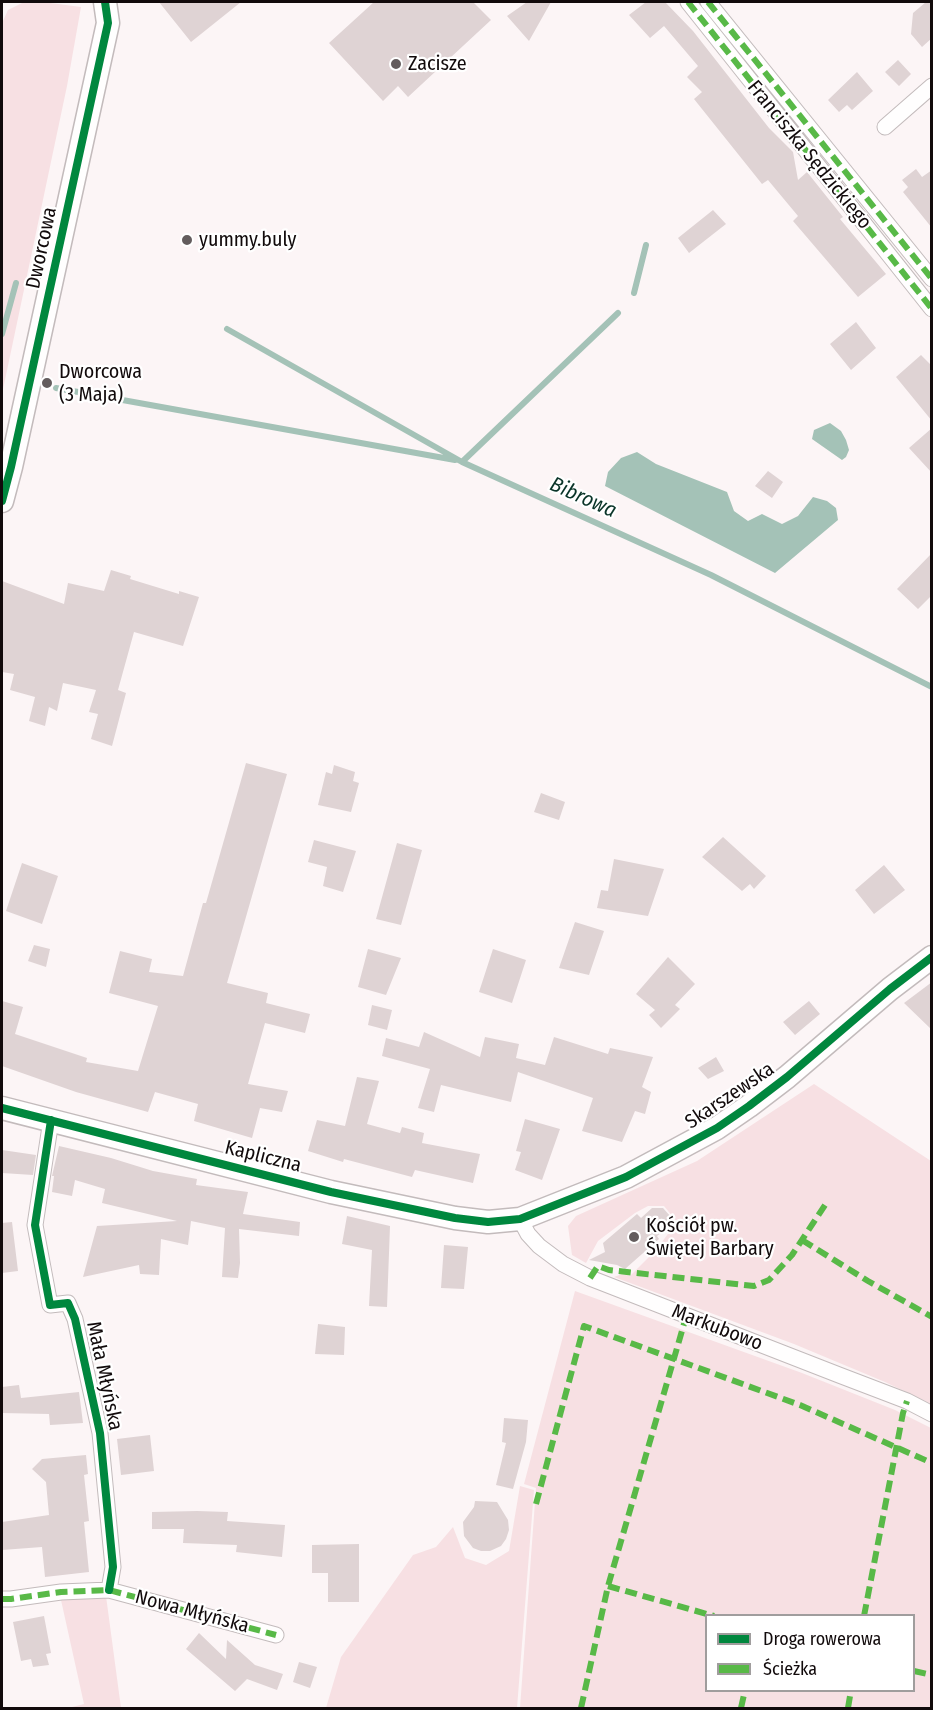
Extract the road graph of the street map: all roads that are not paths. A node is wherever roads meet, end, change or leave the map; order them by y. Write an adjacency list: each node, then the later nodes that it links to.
1 (105, 2): 8 (street, Dworcowa)
2 (688, 2): 7 (street, Franciszka Sędzickiego)
3 (708, 2): 6 (street, Franciszka Sędzickiego)
4 (932, 86): 5 (street)
5 (885, 128)
6 (932, 279)
7 (932, 309)
8 (2, 501)
9 (932, 957): 12 (street, Skarszewska)
10 (2, 1108): 11 (street, Kapliczna)
11 (51, 1120): 12 (street, Kapliczna); 14 (street, Mała Młyńska)
12 (520, 1219): 13 (street, Markubowo)
13 (932, 1414)
14 (109, 1590): 15 (street); 16 (street, Nowa Młyńska)
15 (2, 1599)
16 (276, 1635)

